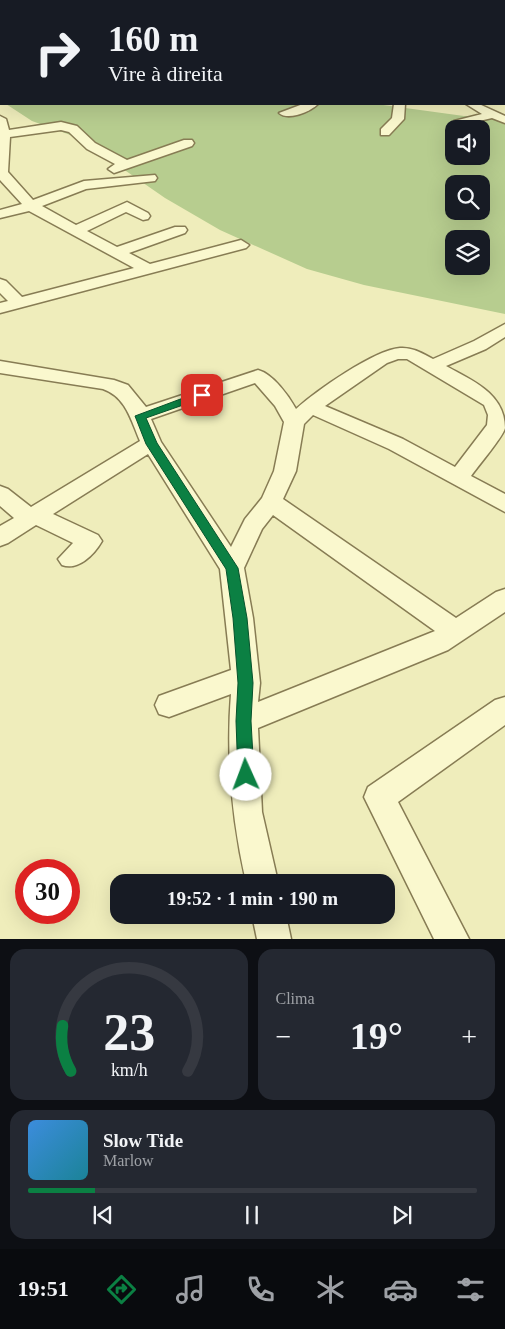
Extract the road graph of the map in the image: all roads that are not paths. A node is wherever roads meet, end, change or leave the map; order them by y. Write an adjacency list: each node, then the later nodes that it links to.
1 (310, 105): 5 (street)
2 (399, 105): 9 (street)
3 (473, 105): 6 (street)
4 (1, 113): 10 (street)
5 (285, 113)
6 (491, 115): 7 (street); 8 (street)
7 (470, 120)
8 (505, 120)
9 (385, 132)
10 (4, 134): 12 (street); 13 (street)
11 (188, 143): 12 (street)
12 (126, 165): 15 (street)
13 (0, 173): 16 (street)
14 (150, 178): 15 (street)
15 (84, 185): 16 (street)
16 (31, 206): 17 (street); 19 (street)
17 (0, 214)
18 (143, 216): 19 (street)
19 (77, 230): 22 (street)
20 (180, 230): 22 (street)
21 (241, 245): 23 (street)
22 (116, 252): 23 (street)
23 (149, 270): 25 (street)
24 (0, 284): 25 (street)
25 (19, 303): 26 (street)
26 (0, 308)
27 (505, 329): 28 (street)
28 (432, 365): 30 (street); 34 (street)
29 (0, 367): 31 (street)
30 (310, 407): 32 (street); 34 (street)
31 (140, 416): 32 (street); 33 (street)
32 (294, 422): 36 (street)
33 (151, 444): 38 (street); 41 (street)
34 (458, 478): 37 (street)
35 (0, 494): 38 (street)
36 (272, 502): 41 (street); 43 (street)
37 (505, 504)
38 (32, 517): 39 (street); 40 (street)
39 (0, 537)
40 (70, 559)
41 (232, 568): 44 (street)
42 (505, 599): 43 (street)
43 (455, 631): 47 (street)
44 (245, 677): 45 (street); 47 (street)
45 (169, 705)
46 (505, 709): 51 (street)
47 (243, 721): 48 (street)
48 (260, 874)
49 (271, 924): 50 (street)
50 (274, 939)
51 (452, 939)

